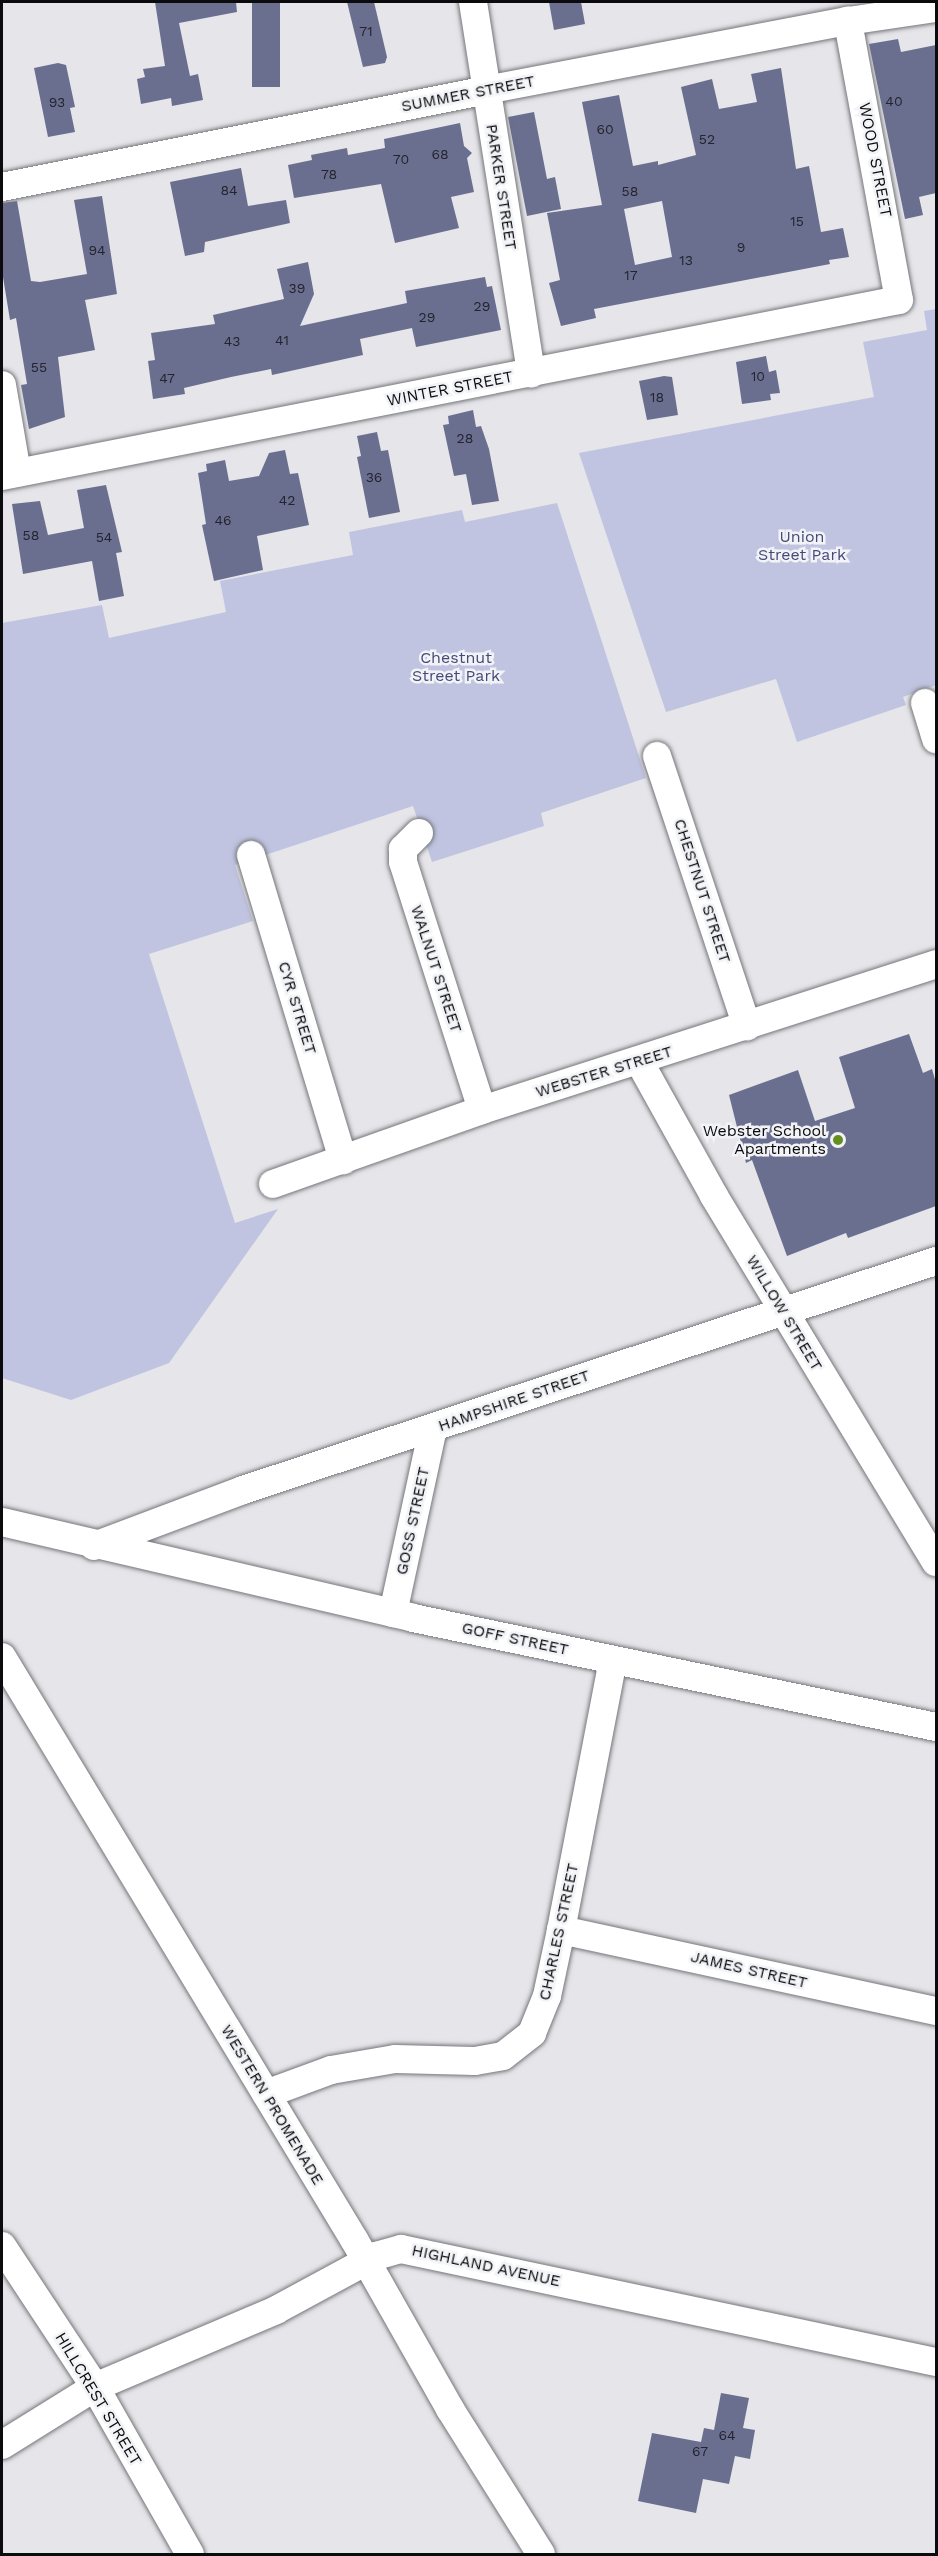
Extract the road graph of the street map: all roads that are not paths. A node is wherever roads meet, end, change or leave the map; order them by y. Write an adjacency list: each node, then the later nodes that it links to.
1 (473, 2): 4 (street, PARKER STREET)
2 (936, 8): 3 (street, SUMMER STREET)
3 (848, 21): 4 (street, SUMMER STREET); 6 (street, WOOD STREET)
4 (486, 90): 5 (street, SUMMER STREET); 7 (street, PARKER STREET)
5 (2, 188)
6 (898, 300): 7 (street, WINTER STREET)
7 (531, 373): 9 (street, WINTER STREET)
8 (2, 385): 9 (street)
9 (9, 474)
10 (925, 703): 11 (street)
11 (936, 739)
12 (657, 756): 16 (street, CHESTNUT STREET)
13 (419, 833): 18 (street, WALNUT STREET)
14 (251, 855): 19 (street, CYR STREET)
15 (936, 964): 16 (street, WEBSTER STREET)
16 (747, 1026): 17 (street, WEBSTER STREET)
17 (639, 1061): 18 (street, WEBSTER STREET); 22 (street, WILLOW STREET)
18 (482, 1110): 19 (street, WEBSTER STREET)
19 (343, 1160): 20 (street, WEBSTER STREET)
20 (273, 1184)
21 (936, 1261): 22 (street, HAMPSHIRE STREET)
22 (783, 1311): 23 (street, HAMPSHIRE STREET); 26 (street, WILLOW STREET)
23 (433, 1428): 25 (street, HAMPSHIRE STREET); 27 (street, GOSS STREET)
24 (2, 1522): 25 (street, GOFF STREET)
25 (94, 1546): 27 (street, GOFF STREET)
26 (936, 1562)
27 (393, 1613): 29 (street, GOFF STREET)
28 (2, 1657): 33 (street, WESTERN PROMENADE)
29 (613, 1660): 30 (street, GOFF STREET); 31 (street, CHARLES STREET)
30 (936, 1727)
31 (561, 1930): 32 (street, JAMES STREET); 33 (street, CHARLES STREET)
32 (936, 2011)
33 (266, 2094): 35 (street, WESTERN PROMENADE)
34 (2, 2246): 37 (street, HILLCREST STREET)
35 (365, 2262): 36 (street, HIGHLAND AVENUE); 37 (street, HIGHLAND AVENUE); 40 (street, WESTERN PROMENADE)
36 (936, 2362)
37 (95, 2387): 38 (street, HIGHLAND AVENUE); 39 (street, HILLCREST STREET)
38 (2, 2445)
39 (190, 2554)
40 (541, 2554)

